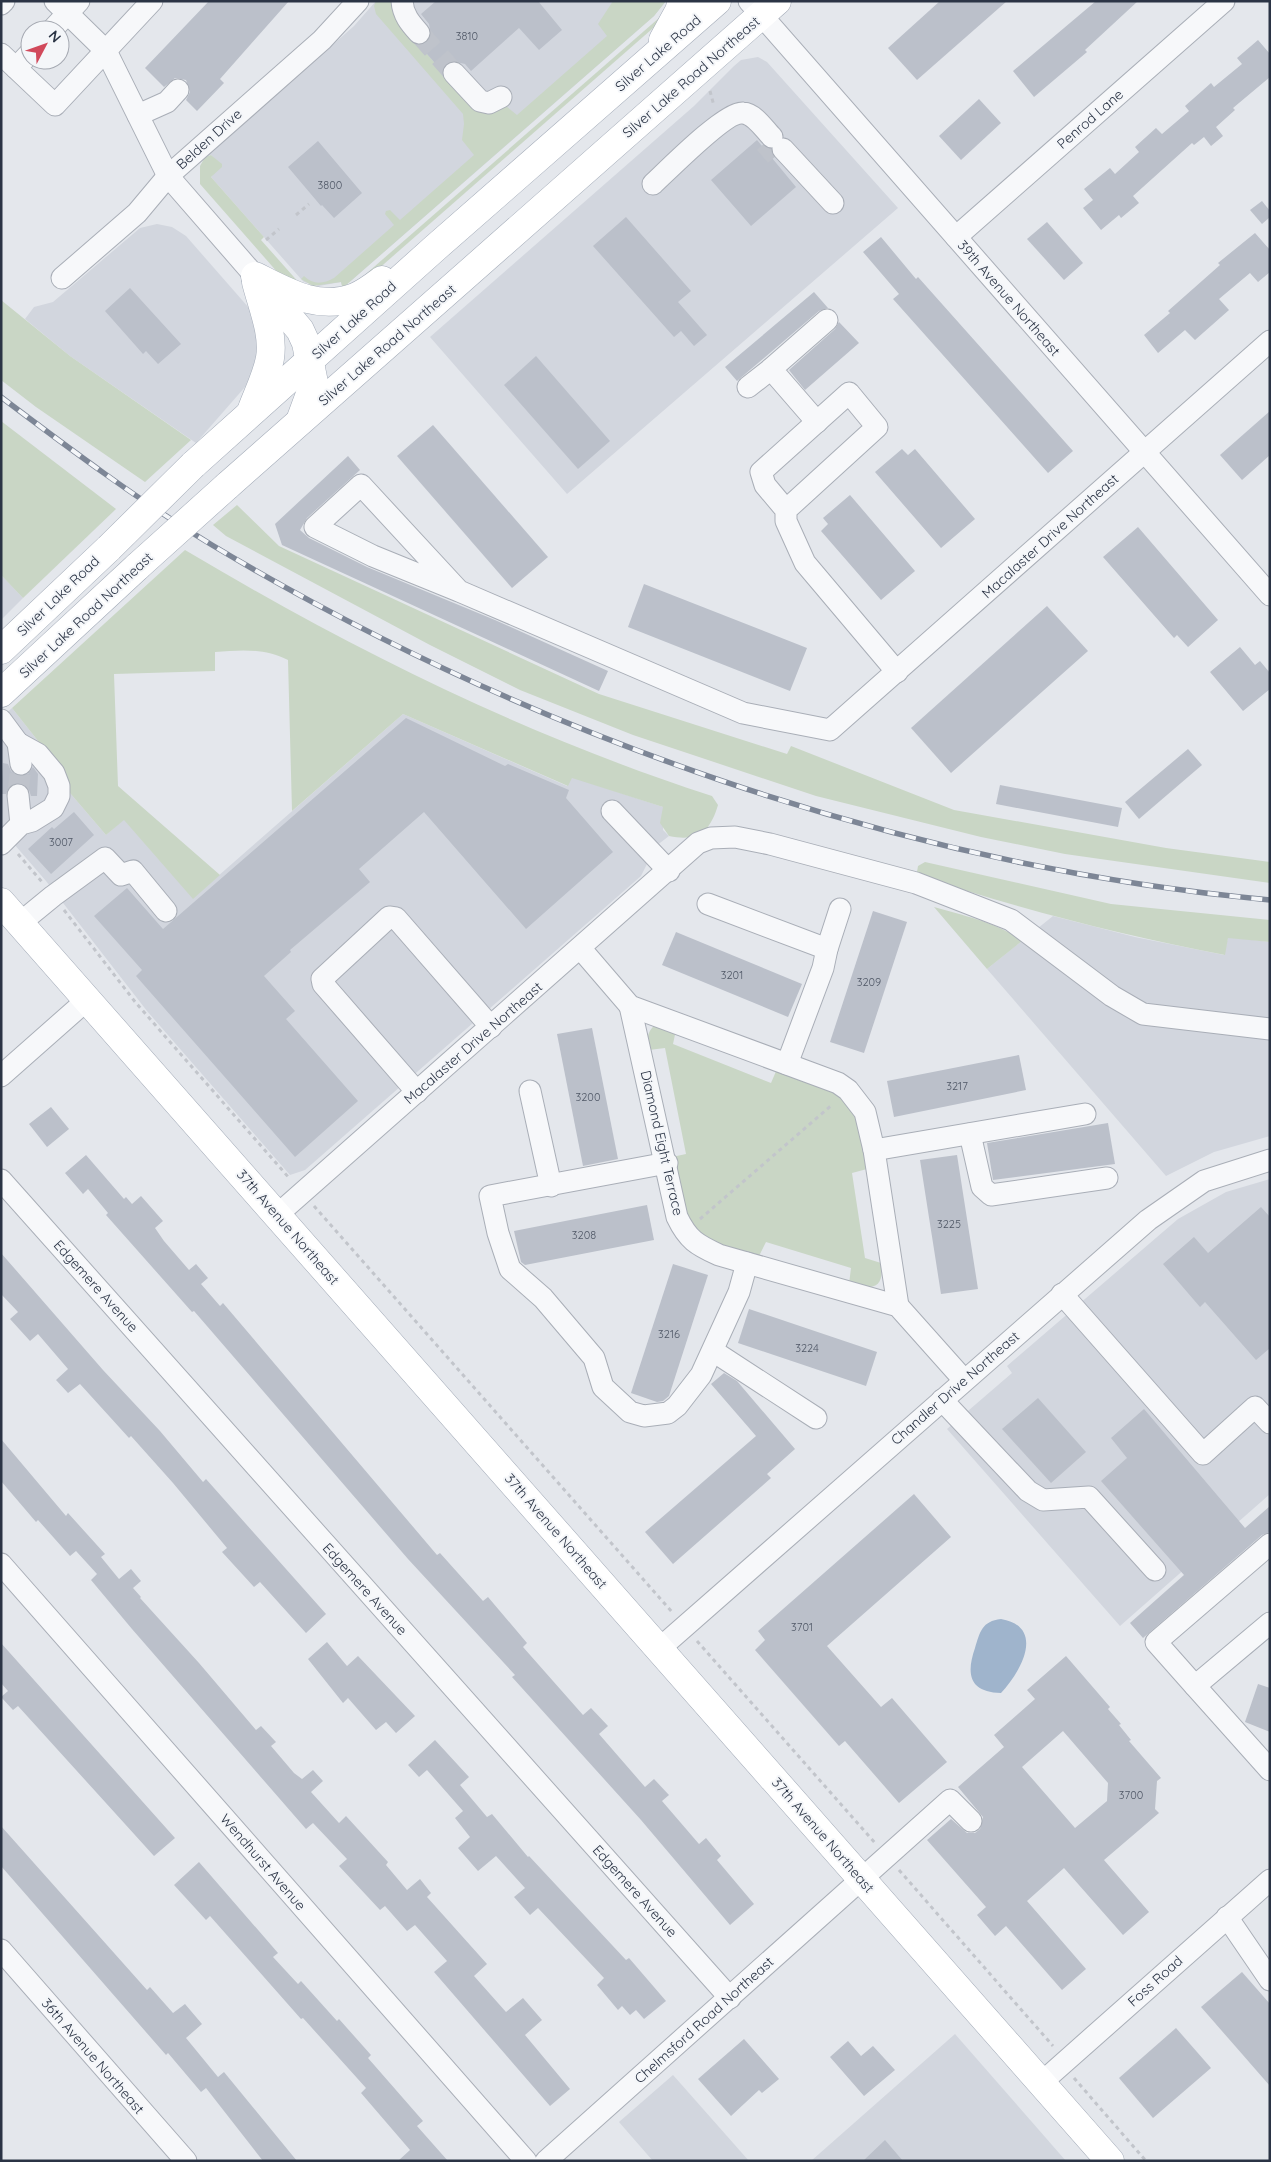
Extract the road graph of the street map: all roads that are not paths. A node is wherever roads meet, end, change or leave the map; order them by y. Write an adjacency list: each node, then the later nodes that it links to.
1 (4, 1): 8 (street)
2 (152, 1): 13 (street)
3 (358, 1): 20 (street, Belden Drive)
4 (402, 1): 12 (street)
5 (682, 1): 14 (main road)
6 (717, 1): 14 (main road, Silver Lake Road)
7 (1224, 1): 23 (street, Penrod Lane)
8 (1, 4)
9 (67, 5): 11 (street); 13 (street)
10 (762, 6): 23 (street, 39th Avenue Northeast); 33 (main road, Silver Lake Road Northeast)
11 (58, 20)
12 (419, 33)
13 (106, 50): 15 (street); 19 (street)
14 (652, 58): 24 (main road, Silver Lake Road)
15 (16, 59)
16 (454, 73): 18 (street)
17 (178, 90): 19 (street)
18 (501, 97)
19 (138, 115): 20 (street)
20 (168, 176): 25 (street); 26 (street, Belden Drive)
21 (653, 184): 22 (street)
22 (833, 203)
23 (956, 237): 35 (street, 39th Avenue Northeast)
24 (435, 248): 25 (main road); 29 (main road, Silver Lake Road)
25 (255, 276): 29 (main road); 32 (main road)
26 (62, 278)
27 (827, 320): 30 (street)
28 (1270, 341): 35 (street, Macalaster Drive Northeast)
29 (310, 360): 32 (main road, Silver Lake Road); 33 (main road)
30 (771, 369): 31 (street); 34 (street)
31 (748, 387)
32 (251, 412): 39 (main road, Silver Lake Road, bridge)
33 (300, 422): 41 (main road, Silver Lake Road Northeast, bridge)
34 (817, 422): 36 (street); 36 (street)
35 (1143, 452): 38 (street, 39th Avenue Northeast); 40 (street, Macalaster Drive Northeast)
36 (786, 510): 40 (street)
37 (459, 591): 37 (street); 40 (street, Macalaster Drive Northeast)
38 (1270, 595)
39 (1, 650)
40 (897, 672)
41 (1, 693)
42 (1, 720): 43 (street)
43 (18, 743): 44 (street); 47 (street)
44 (21, 764)
45 (18, 795): 47 (street)
46 (612, 811): 49 (street)
47 (21, 824): 48 (street)
48 (4, 842)
49 (669, 871): 55 (street, Macalaster Drive Northeast); 60 (street, Macalaster Drive Northeast)
50 (1, 902): 54 (main road, 37th Avenue Northeast)
51 (708, 904): 56 (street)
52 (840, 909): 56 (street)
53 (166, 910): 54 (street)
54 (20, 923): 57 (main road, 37th Avenue Northeast)
55 (581, 948): 58 (street, Diamond Eight Terrace); 59 (street, Macalaster Drive Northeast)
56 (826, 949): 61 (street)
57 (88, 999): 62 (street); 73 (main road, 37th Avenue Northeast)
58 (630, 1006): 61 (street, Diamond Eight Terrace); 69 (street, Diamond Eight Terrace)
59 (491, 1027): 64 (street, Macalaster Drive Northeast); 64 (street)
60 (1270, 1028)
61 (787, 1064): 67 (street, Diamond Eight Terrace)
62 (1, 1076)
63 (530, 1091): 72 (street)
64 (417, 1092): 73 (street, Macalaster Drive Northeast)
65 (1085, 1114): 66 (street)
66 (970, 1134): 67 (street); 70 (street)
67 (874, 1150): 76 (street, Diamond Eight Terrace)
68 (1270, 1160): 75 (street, Chandler Drive Northeast)
69 (667, 1163): 72 (street); 74 (street, Diamond Eight Terrace)
70 (1107, 1178)
71 (1, 1180): 95 (street, Edgemere Avenue)
72 (551, 1186): 77 (street)
73 (277, 1215): 86 (main road, 37th Avenue Northeast)
74 (747, 1263): 76 (street, Diamond Eight Terrace); 77 (street)
75 (1062, 1294): 78 (street, Chandler Drive Northeast); 81 (street)
76 (898, 1306): 78 (street)
77 (712, 1351): 80 (street)
78 (964, 1380): 79 (street, Chandler Drive Northeast)
79 (942, 1400): 84 (street); 86 (street, Chandler Drive Northeast)
80 (816, 1418)
81 (1270, 1423)
82 (1270, 1544): 87 (street)
83 (1, 1564): 98 (street, Wendhurst Avenue)
84 (1155, 1570)
85 (1270, 1623): 87 (street)
86 (659, 1649): 90 (main road, 37th Avenue Northeast)
87 (1195, 1686): 88 (street)
88 (1270, 1770)
89 (971, 1821): 90 (street, Chelmsford Road Northeast)
90 (862, 1879): 95 (street, Chelmsford Road Northeast); 96 (main road, 37th Avenue Northeast)
91 (1270, 1880): 92 (street, Foss Road)
92 (1227, 1917): 94 (street); 96 (street, Foss Road)
93 (1, 1950): 97 (street, 36th Avenue Northeast)
94 (1267, 1969)
95 (730, 1998): 99 (street, Chelmsford Road Northeast)
96 (1041, 2083): 100 (main road, 37th Avenue Northeast)
97 (186, 2161)
98 (526, 2161)
99 (546, 2161)
100 (1110, 2161)

